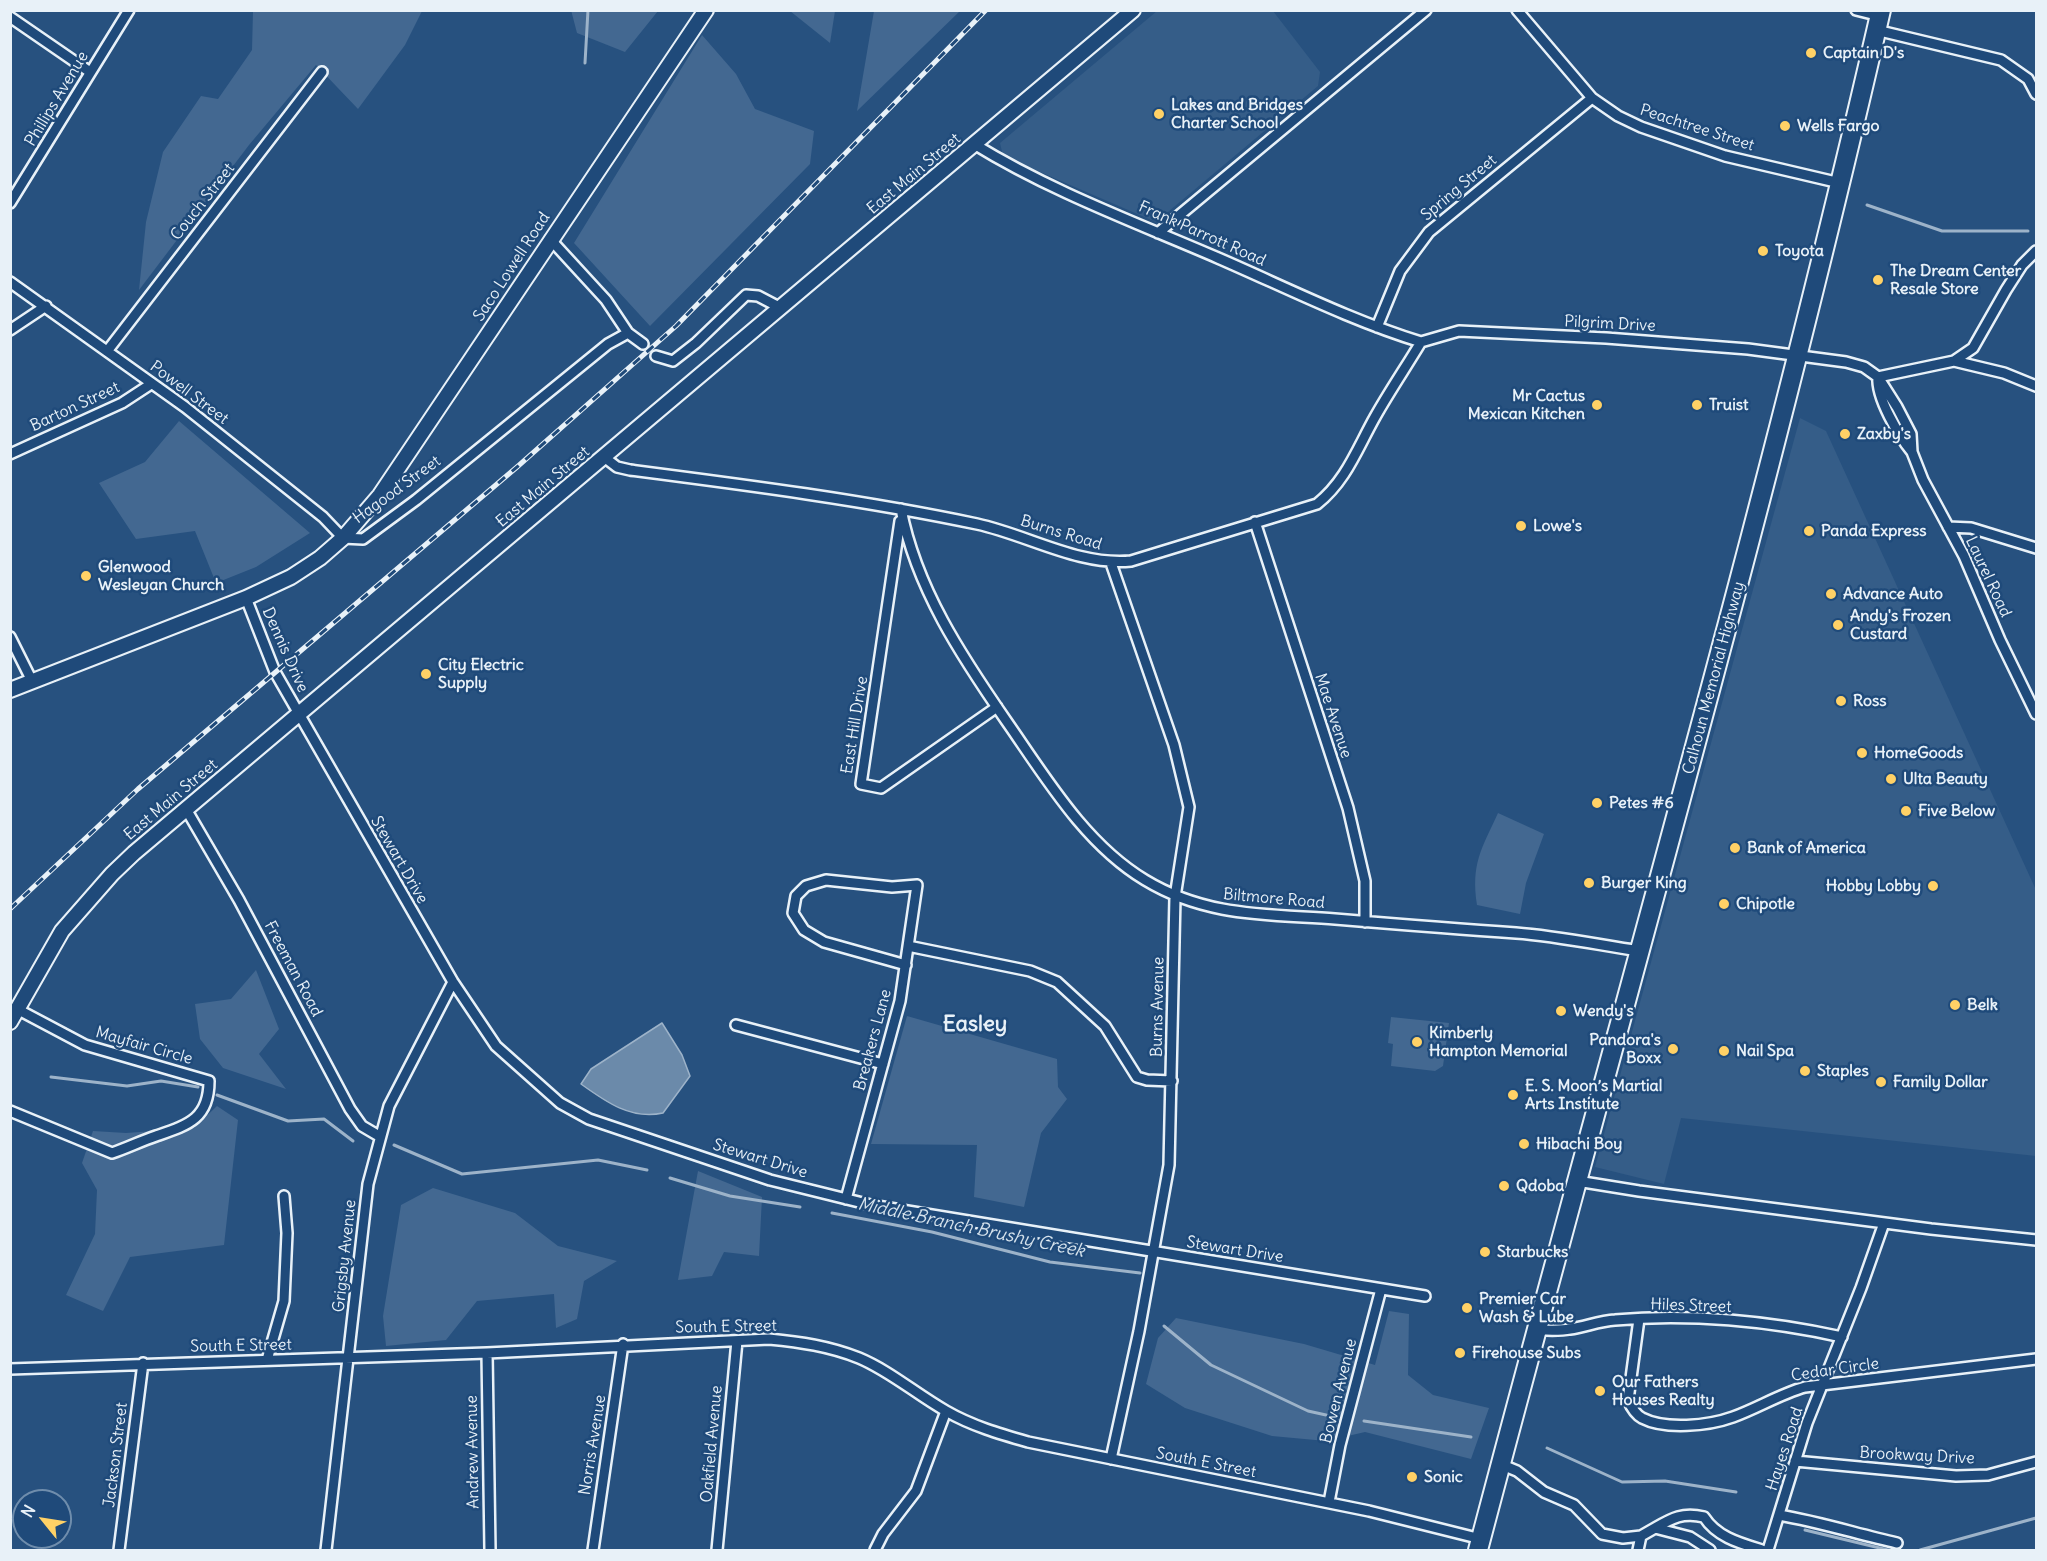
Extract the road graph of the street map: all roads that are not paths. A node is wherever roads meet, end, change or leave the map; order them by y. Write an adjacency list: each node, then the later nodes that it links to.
1 (129, 10): 9 (street, Phillips Avenue)
2 (706, 10): 17 (main road, Saco Lowell Road)
3 (1133, 10): 13 (main road, East Main Street)
4 (1426, 10): 16 (street)
5 (1517, 10): 12 (street, Peachtree Street)
6 (1856, 10): 8 (street)
7 (10, 17): 9 (street)
8 (1879, 19): 11 (street); 14 (highway, Calhoun Memorial Highway)
9 (90, 72): 15 (street, Phillips Avenue)
10 (322, 72): 27 (street, Couch Street)
11 (2037, 94)
12 (1592, 98): 14 (street, Peachtree Street); 22 (street, Spring Street)
13 (975, 144): 16 (street, Frank Parrott Road); 21 (main road, East Main Street)
14 (1840, 183): 29 (highway, Calhoun Memorial Highway)
15 (10, 203)
16 (1158, 233): 22 (street, Frank Parrott Road)
17 (550, 239): 24 (street); 39 (main road, Saco Lowell Road)
18 (2037, 251): 30 (street)
19 (10, 282): 20 (street, Powell Street)
20 (46, 306): 23 (street); 27 (street, Powell Street)
21 (779, 307): 28 (street); 35 (main road, East Main Street)
22 (1377, 327): 25 (street, Frank Parrott Road)
23 (10, 330)
24 (628, 333): 26 (street); 39 (street, Hagood Street)
25 (1421, 342): 29 (street, Pilgrim Drive); 37 (street, Burns Road)
26 (643, 344)
27 (108, 350): 32 (street, Powell Street)
28 (656, 356)
29 (1798, 357): 31 (street, Pilgrim Drive); 53 (highway, Calhoun Memorial Highway)
30 (1954, 361): 31 (street); 33 (street)
31 (1878, 377): 38 (street, Laurel Road)
32 (151, 384): 34 (street, Barton Street); 39 (street, Powell Street)
33 (2037, 386)
34 (10, 454)
35 (604, 457): 36 (street, Burns Road); 47 (main road, East Main Street)
36 (901, 509): 41 (street, Burns Road); 46 (street, Biltmore Road); 46 (street, East Hill Drive)
37 (1255, 522): 41 (street, Burns Road); 51 (street, Mae Avenue)
38 (1948, 527): 40 (street); 48 (street, Laurel Road)
39 (343, 538): 42 (main road, Hagood Street)
40 (2037, 548)
41 (1111, 563): 50 (street, Burns Avenue)
42 (246, 598): 44 (main road, Hagood Street); 47 (street, Dennis Drive)
43 (10, 637): 44 (street)
44 (32, 681): 45 (main road, Hagood Street)
45 (10, 690)
46 (997, 707): 50 (street, Biltmore Road)
47 (298, 714): 49 (main road, East Main Street); 55 (street, Stewart Drive)
48 (2037, 714)
49 (186, 808): 56 (main road, East Main Street); 62 (street, Freeman Road)
50 (1175, 897): 51 (street, Biltmore Road); 60 (street, Burns Avenue)
51 (1365, 922): 53 (street, Biltmore Road)
52 (908, 946): 54 (street, Breakers Lane); 54 (street, Breakers Lane); 60 (street)
53 (1640, 951): 63 (highway, Calhoun Memorial Highway)
54 (906, 964): 59 (street, Breakers Lane)
55 (453, 982): 62 (street, Grigsby Avenue); 65 (street, Stewart Drive)
56 (17, 1009): 57 (main road, East Main Street); 61 (street, Mayfair Circle)
57 (10, 1022)
58 (736, 1025): 59 (street)
59 (883, 1064): 65 (street, Breakers Lane)
60 (1172, 1081): 68 (street, Burns Avenue)
61 (10, 1112)
62 (379, 1136): 77 (street, Grigsby Avenue)
63 (1577, 1181): 66 (street); 72 (highway, Calhoun Memorial Highway)
64 (284, 1196): 79 (street)
65 (846, 1199): 68 (street, Stewart Drive)
66 (1884, 1222): 67 (street); 73 (street, Hayes Road)
67 (2037, 1240)
68 (1155, 1252): 69 (street, Stewart Drive); 84 (street, Burns Avenue)
69 (1381, 1289): 70 (street, Stewart Drive); 88 (street, Bowen Avenue)
70 (1425, 1296)
71 (1639, 1319): 72 (street, Hiles Street); 73 (street, Hiles Street); 82 (street, Cedar Circle)
72 (1538, 1330): 87 (highway, Calhoun Memorial Highway)
73 (1842, 1337): 82 (street, Hayes Road)
74 (737, 1341): 75 (street, South E Street); 83 (street, South E Street); 98 (street, Oakfield Avenue)
75 (624, 1344): 76 (street, South E Street); 97 (street, Norris Avenue)
76 (487, 1353): 77 (street, South E Street); 96 (street, Andrew Avenue)
77 (349, 1358): 79 (street, South E Street); 95 (street, Grigsby Avenue)
78 (2037, 1359): 82 (street, Cedar Circle)
79 (267, 1360): 80 (street, South E Street)
80 (143, 1363): 81 (street, South E Street); 94 (street, Jackson Street)
81 (10, 1369)
82 (1822, 1386): 85 (street, Hayes Road)
83 (946, 1411): 84 (street, South E Street); 99 (street)
84 (1111, 1459): 88 (street, South E Street)
85 (1795, 1461): 86 (street, Brookway Drive); 89 (street, Hayes Road)
86 (2037, 1462)
87 (1500, 1464): 91 (street); 93 (highway, Calhoun Memorial Highway)
88 (1329, 1502): 93 (street, South E Street)
89 (1779, 1515): 92 (street); 103 (street, Hayes Road)
90 (1654, 1528): 91 (street); 101 (street); 102 (street)
91 (1641, 1536): 100 (street)
92 (1897, 1543)
93 (1480, 1545)
94 (120, 1551)
95 (326, 1551)
96 (490, 1551)
97 (592, 1551)
98 (717, 1551)
99 (874, 1551)
100 (1638, 1551)
101 (1710, 1551)
102 (1762, 1551)
103 (1768, 1551)

